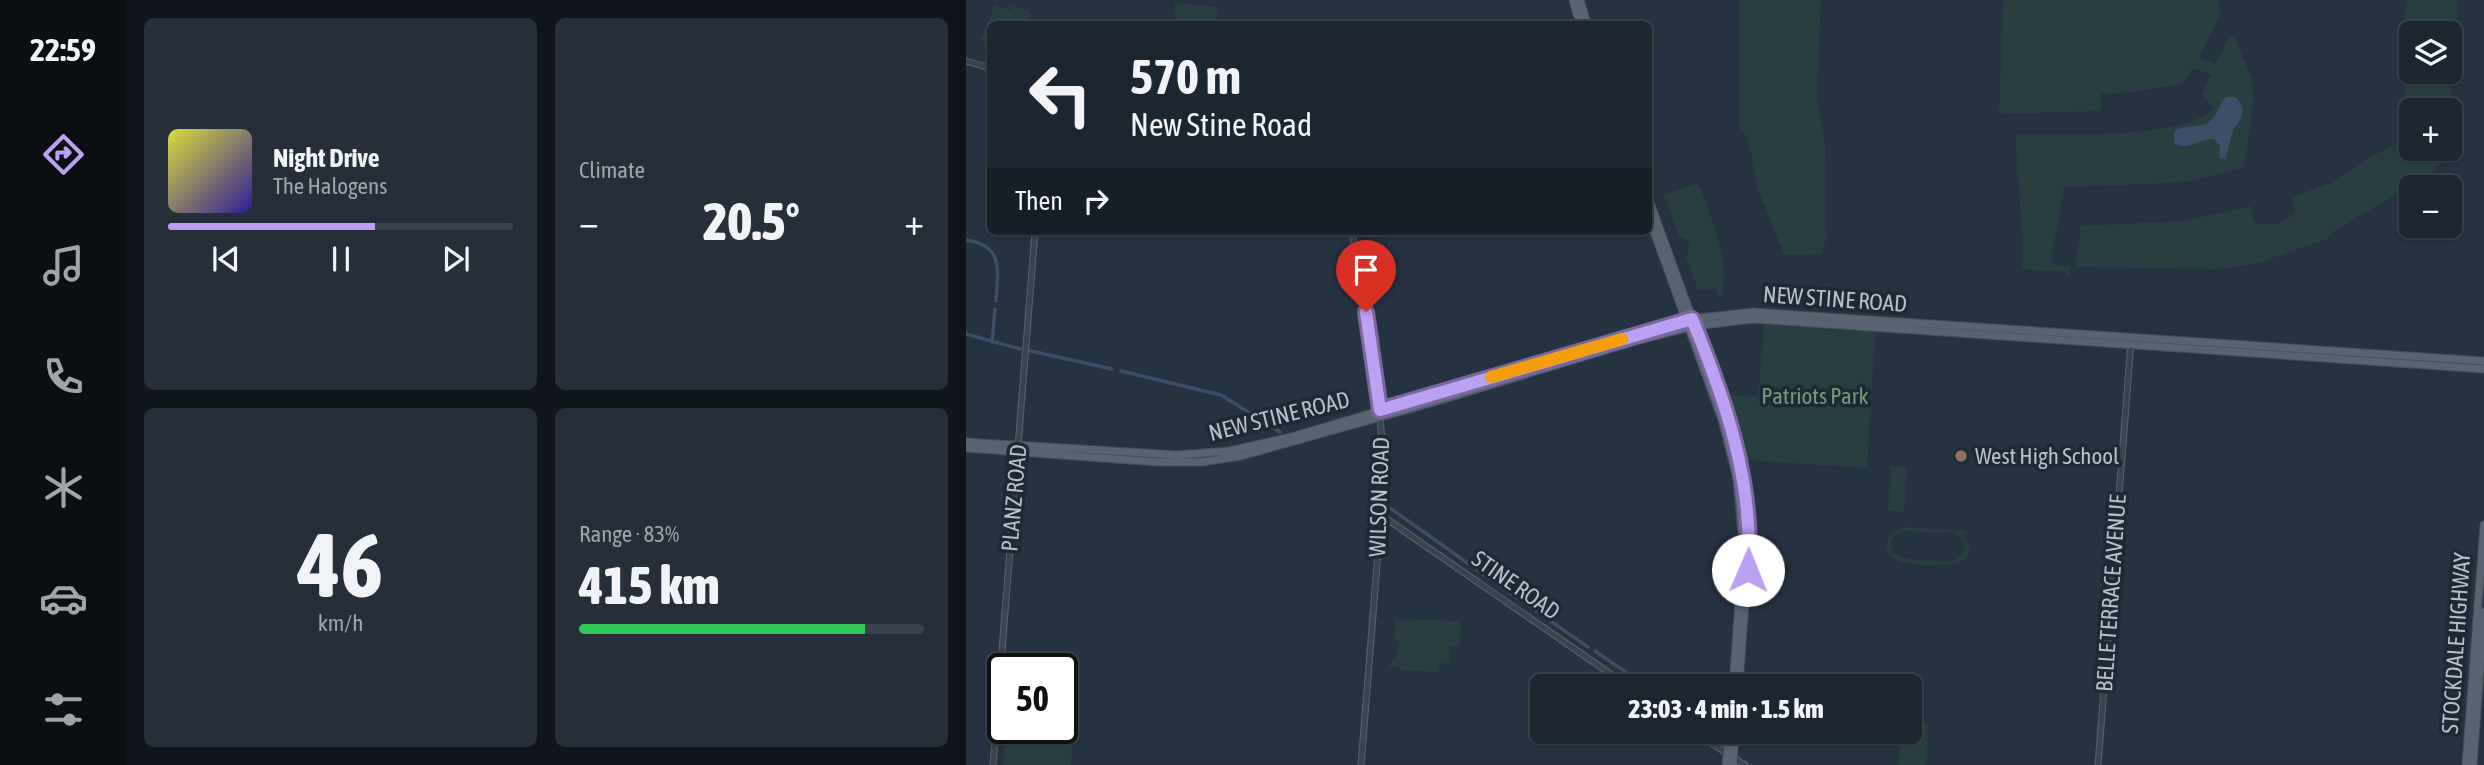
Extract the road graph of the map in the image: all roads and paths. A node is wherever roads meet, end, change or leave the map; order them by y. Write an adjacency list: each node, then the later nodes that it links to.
1 (1573, 0): 3 (main road)
2 (1580, 0): 4 (main road)
3 (1579, 21)
4 (1586, 21)
5 (966, 61): 6 (street)
6 (987, 67)
7 (1652, 209): 11 (main road)
8 (1652, 225): 11 (main road)
9 (1035, 235): 21 (street, PLANZ ROAD)
10 (1353, 235): 17 (street, WILSON ROAD)
11 (1690, 323): 12 (main road, NEW STINE ROAD); 12 (main road, NEW STINE ROAD); 17 (main road, NEW STINE ROAD); 18 (main road); 22 (main road)
12 (1880, 324): 13 (main road, NEW STINE ROAD); 13 (main road, NEW STINE ROAD)
13 (2131, 341): 15 (main road, NEW STINE ROAD); 38 (street, BELLE TERRACE AVENUE)
14 (2484, 361): 15 (main road, NEW STINE ROAD)
15 (2439, 362): 16 (main road, NEW STINE ROAD)
16 (2484, 369)
17 (1381, 414): 21 (main road, NEW STINE ROAD); 23 (street, WILSON ROAD)
18 (1726, 432): 22 (main road); 24 (main road)
19 (966, 442): 21 (main road)
20 (966, 448): 21 (main road)
21 (1018, 449): 34 (street, PLANZ ROAD)
22 (1740, 461): 24 (main road)
23 (1381, 515): 29 (street, STINE ROAD); 35 (street, WILSON ROAD)
24 (1745, 517): 28 (main road); 28 (main road)
25 (2484, 525): 39 (main road, STOCKDALE HIGHWAY)
26 (2484, 612): 27 (main road, STOCKDALE HIGHWAY)
27 (2482, 636): 40 (main road, STOCKDALE HIGHWAY)
28 (1739, 652): 30 (main road); 31 (main road)
29 (1611, 674)
30 (1735, 674)
31 (1740, 674)
32 (1710, 744): 33 (street)
33 (1731, 759): 36 (main road); 37 (street)
34 (993, 765)
35 (1362, 765)
36 (1726, 765)
37 (1745, 765)
38 (2098, 765)
39 (2466, 765)
40 (2473, 765)

